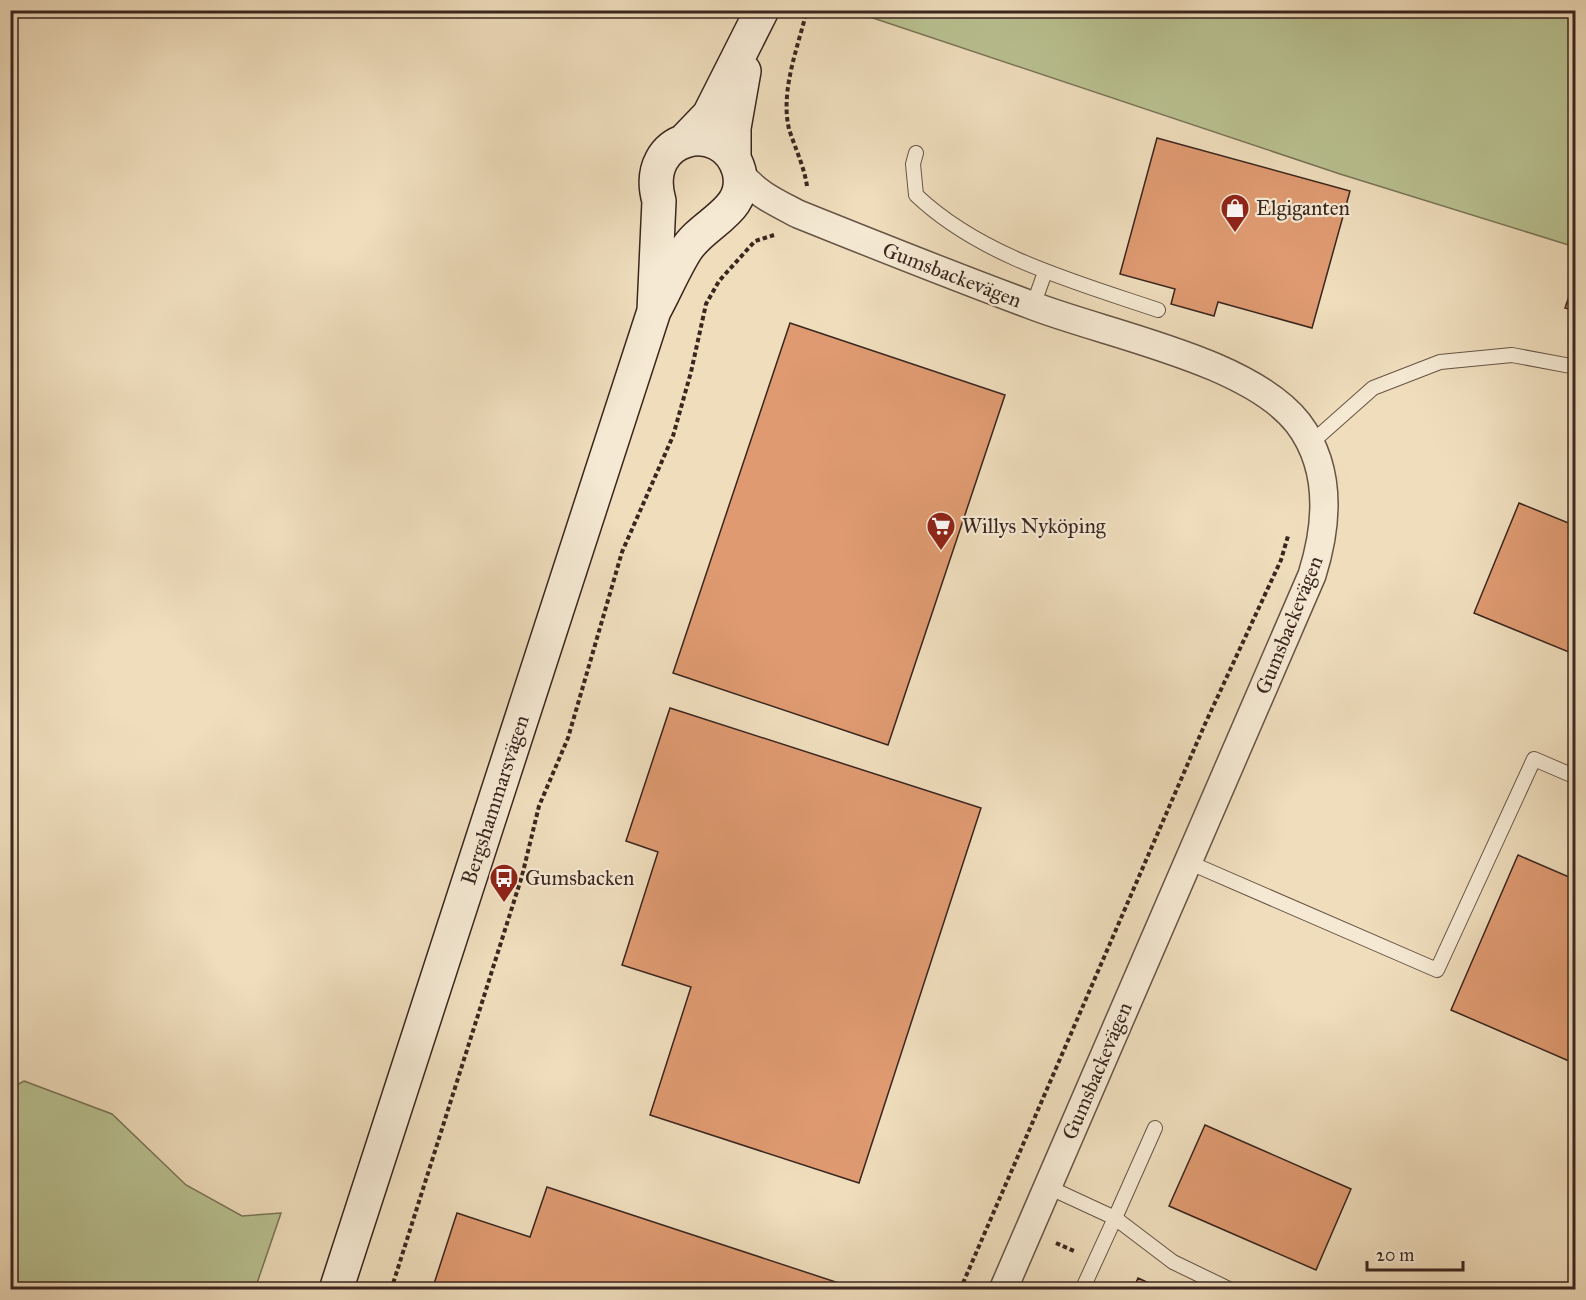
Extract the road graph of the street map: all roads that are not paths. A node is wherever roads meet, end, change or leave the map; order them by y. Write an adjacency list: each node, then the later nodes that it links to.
1 (756, 23): 2 (main road); 4 (main road)
2 (684, 141): 4 (main road); 5 (main road)
3 (916, 153): 8 (lane)
4 (736, 165): 6 (street, Gumsbackevägen); 7 (main road)
5 (659, 201): 7 (main road); 11 (main road)
6 (798, 214): 7 (street, Gumsbackevägen); 9 (street, Gumsbackevägen)
7 (720, 218): 11 (main road)
8 (1045, 272): 9 (lane); 10 (lane)
9 (1033, 306): 13 (street, Gumsbackevägen)
10 (1158, 310)
11 (654, 312): 19 (main road, Bergshammarsvägen)
12 (1575, 367): 13 (lane)
13 (1311, 443): 15 (street, Gumsbackevägen)
14 (1575, 777): 15 (lane)
15 (1188, 861): 17 (street, Gumsbackevägen)
16 (1155, 1128): 18 (lane)
17 (1048, 1187): 18 (lane); 20 (street, Gumsbackevägen)
18 (1115, 1218): 21 (lane); 22 (lane)
19 (336, 1290)
20 (1003, 1290)
21 (1082, 1290)
22 (1231, 1290)

